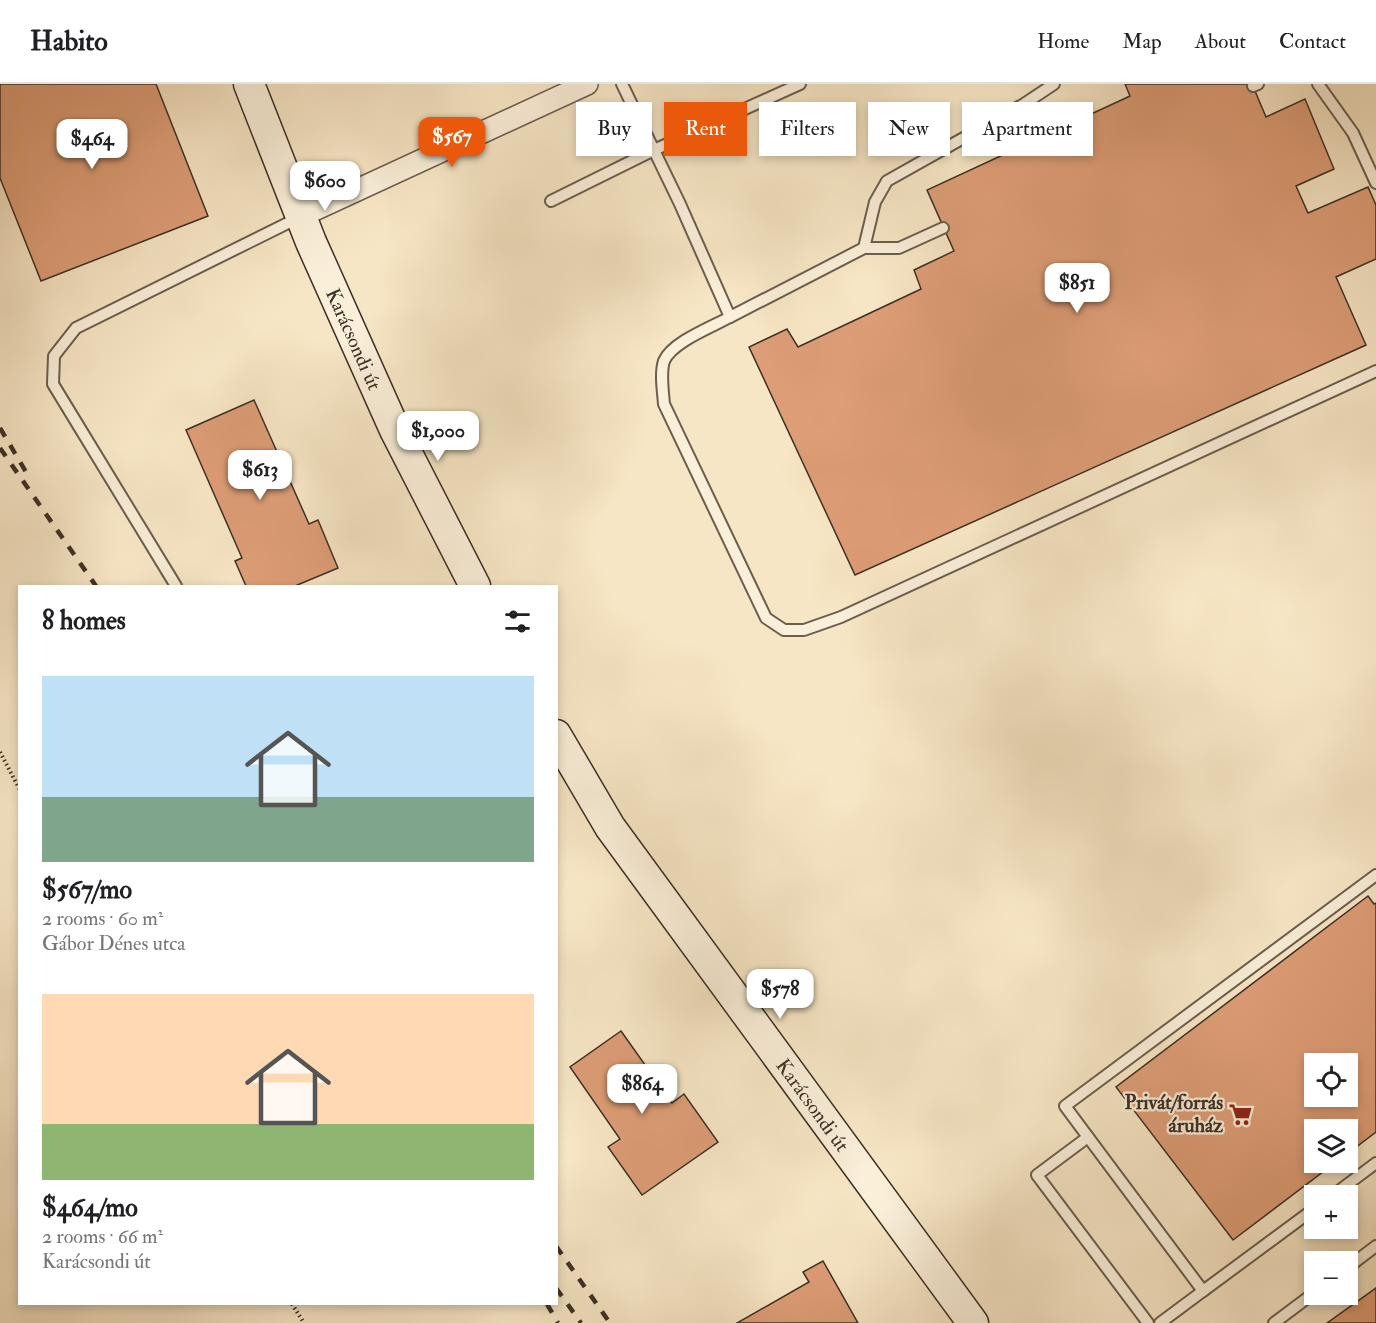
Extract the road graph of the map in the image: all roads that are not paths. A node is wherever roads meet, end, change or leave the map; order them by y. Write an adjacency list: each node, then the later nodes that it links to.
1 (249, 84): 10 (main road, Karácsondi út)
2 (587, 84): 10 (street)
3 (622, 84): 7 (lane)
4 (800, 84): 7 (lane)
5 (1054, 84): 12 (lane)
6 (1318, 84): 8 (lane)
7 (654, 150): 9 (lane); 13 (lane)
8 (1376, 183)
9 (551, 201)
10 (301, 216): 15 (main road, Karácsondi út); 16 (lane)
11 (943, 228): 12 (lane)
12 (864, 248): 13 (lane)
13 (730, 317): 14 (lane)
14 (1376, 371)
15 (470, 584)
16 (175, 585)
17 (558, 738): 27 (main road, Karácsondi út)
18 (1376, 875): 19 (lane)
19 (1088, 1137): 25 (lane); 28 (lane)
20 (1376, 1163): 21 (lane)
21 (1347, 1185)
22 (1304, 1216): 25 (lane)
23 (1376, 1246): 24 (lane)
24 (1358, 1260)
25 (1203, 1291): 29 (lane)
26 (1304, 1300): 30 (lane)
27 (973, 1323)
28 (1148, 1323)
29 (1160, 1323)
30 (1274, 1323)

